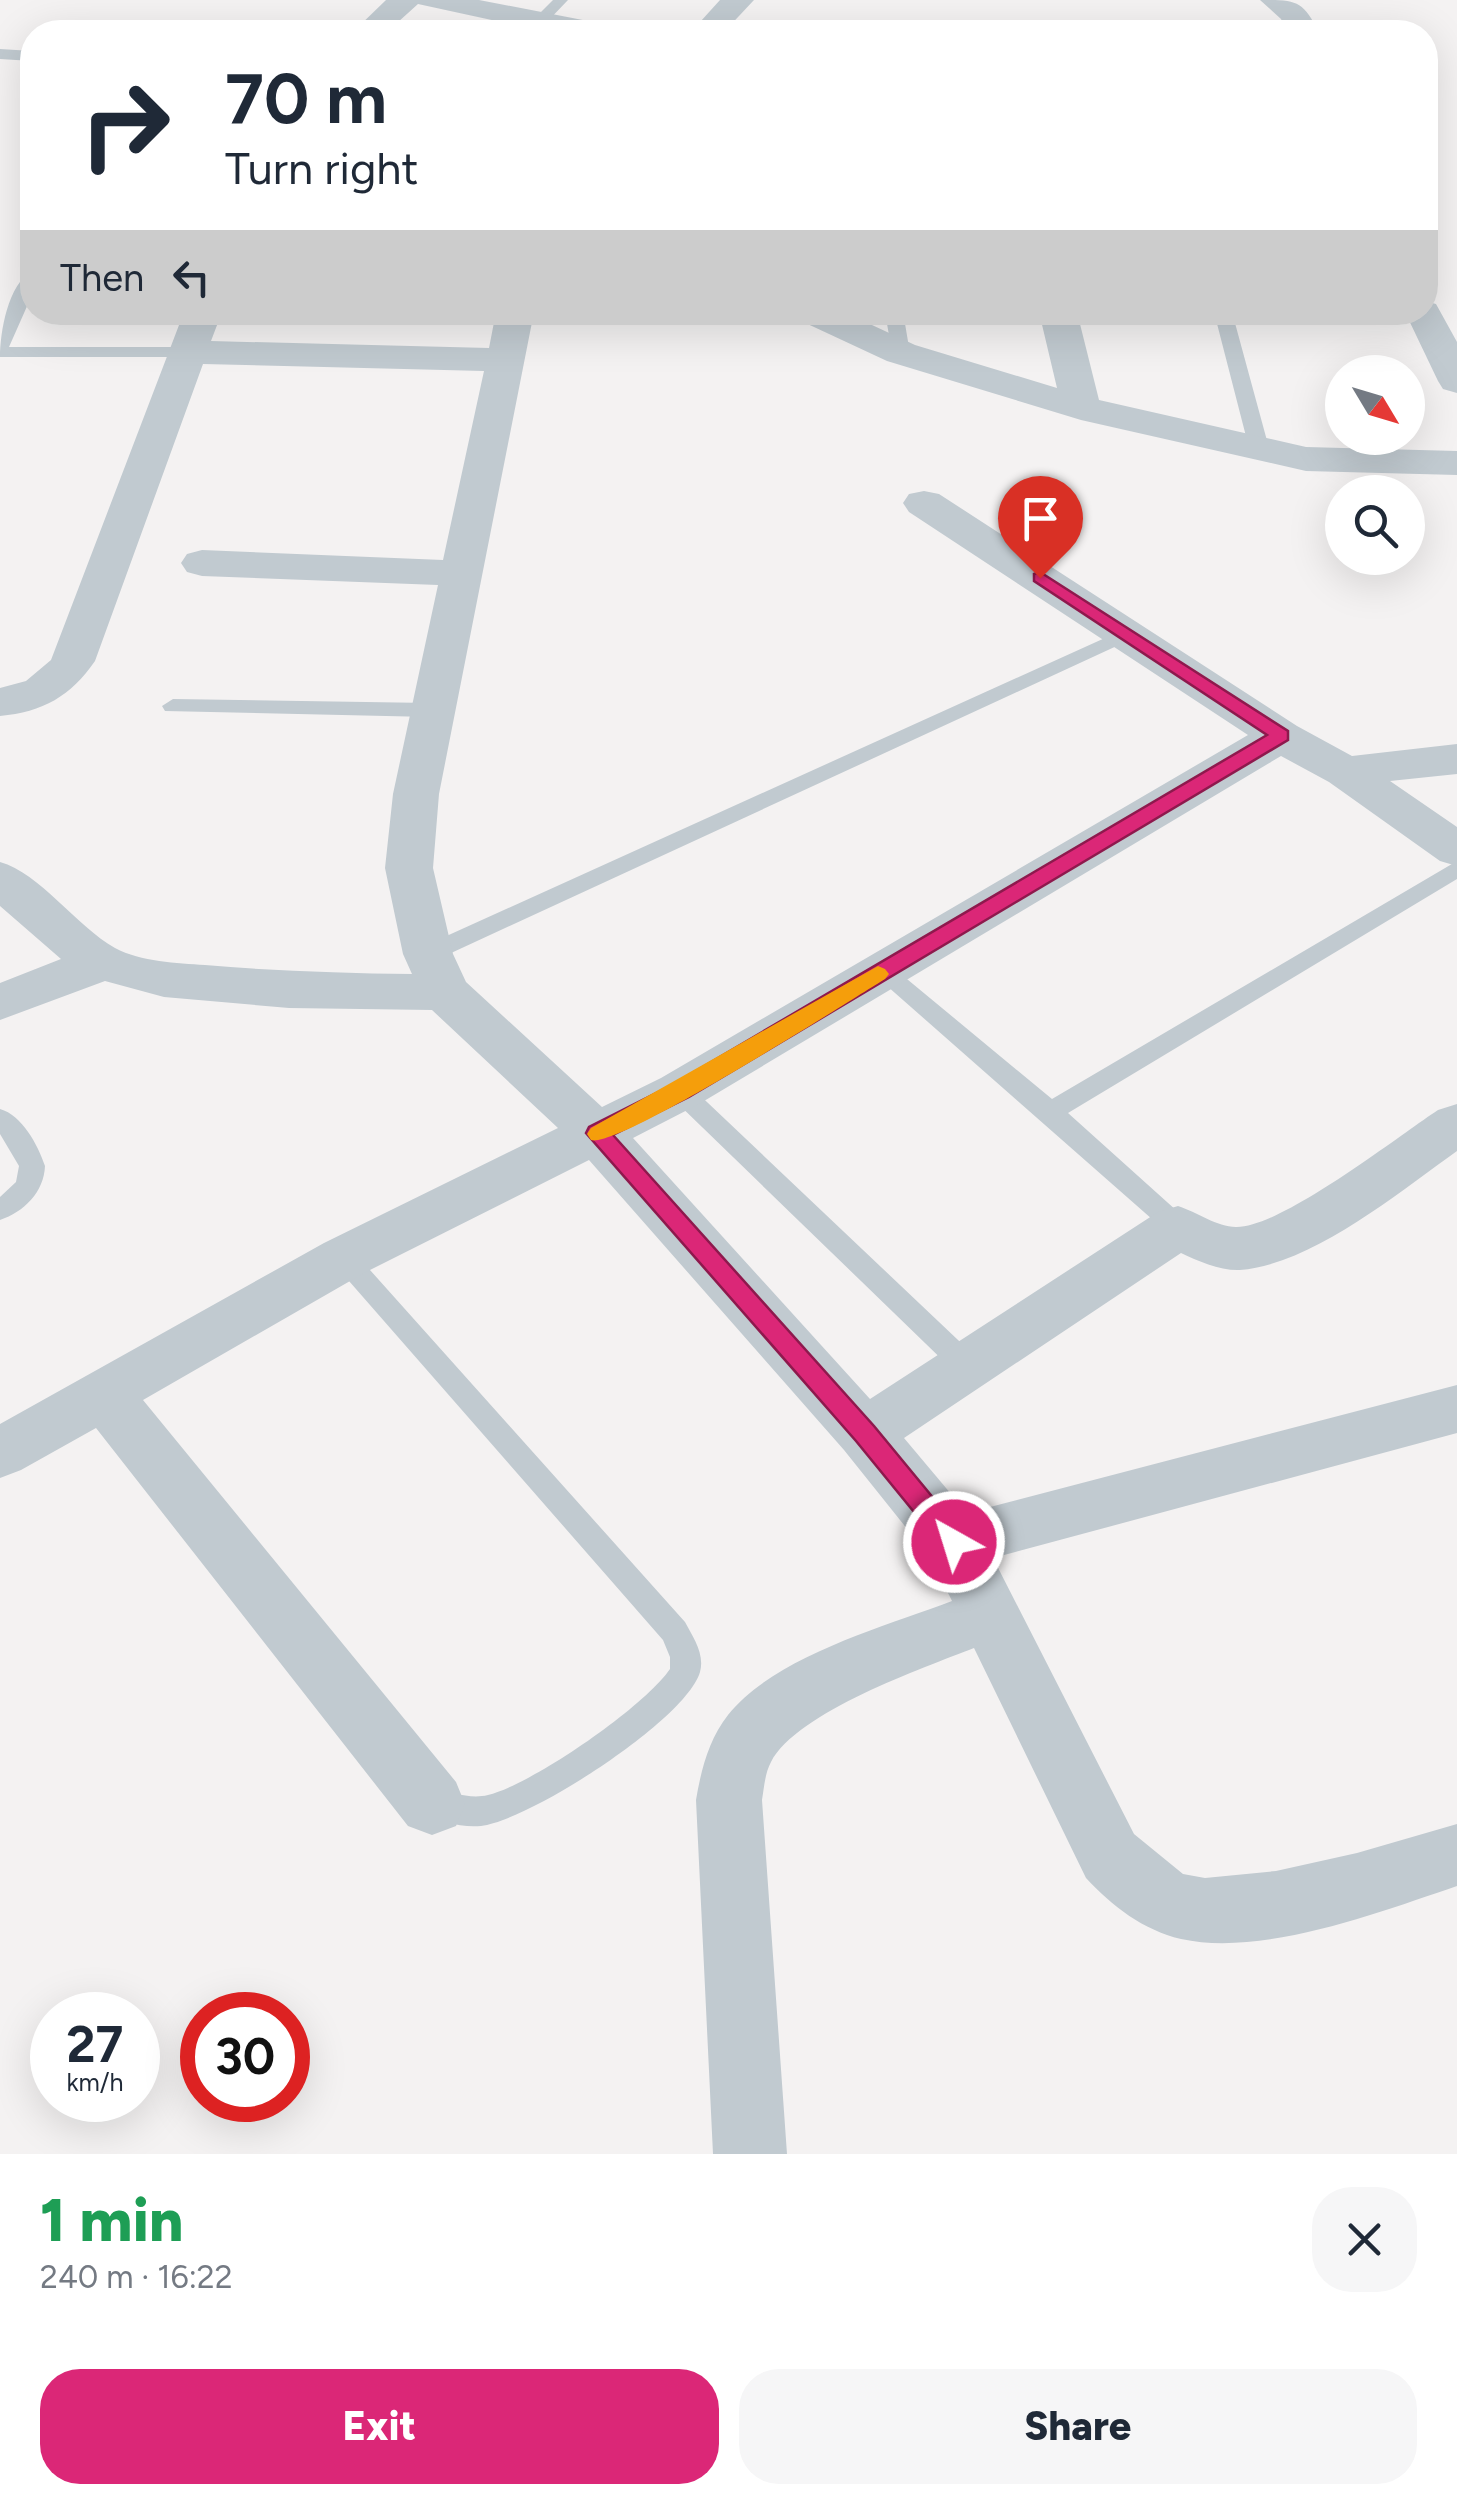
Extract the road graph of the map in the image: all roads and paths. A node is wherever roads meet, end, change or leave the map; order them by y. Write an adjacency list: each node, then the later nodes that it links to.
1 (405, 0): 5 (street)
2 (431, 0): 6 (street)
3 (738, 0): 7 (street)
4 (1276, 0): 8 (street)
5 (382, 20)
6 (553, 20)
7 (718, 20)
8 (1297, 20)
9 (20, 304): 17 (lane)
10 (198, 325): 18 (street)
11 (840, 325): 19 (street)
12 (896, 325): 19 (lane)
13 (1061, 325): 21 (street)
14 (1226, 325): 22 (lane)
15 (1431, 325): 20 (street)
16 (509, 336): 18 (street); 26 (street)
17 (0, 349): 18 (lane)
18 (188, 352): 28 (street)
19 (900, 353): 21 (street)
20 (1457, 381)
21 (1081, 408): 22 (street)
22 (1259, 448): 23 (street)
23 (1457, 464)
24 (924, 502): 27 (street)
25 (202, 563): 26 (street)
26 (460, 573): 30 (street)
27 (1127, 634): 31 (street); 39 (lane)
28 (0, 702)
29 (173, 706): 30 (lane)
30 (430, 710): 39 (street)
31 (1281, 736): 33 (street); 38 (street)
32 (1457, 758): 33 (street)
33 (1344, 772): 34 (street)
34 (1457, 850)
35 (1457, 869): 42 (lane)
36 (0, 878): 37 (street)
37 (102, 962): 39 (street); 40 (street)
38 (882, 971): 41 (street); 42 (lane)
39 (437, 973): 45 (street)
40 (0, 1002)
41 (680, 1091): 45 (street); 49 (lane)
42 (1050, 1112): 47 (lane)
43 (0, 1118): 46 (lane)
44 (1457, 1124): 47 (street)
45 (598, 1133): 48 (street); 52 (street)
46 (0, 1210)
47 (1178, 1227): 49 (street)
48 (344, 1258): 50 (street); 56 (lane)
49 (967, 1366): 52 (street)
50 (104, 1395): 53 (street); 56 (street)
51 (1457, 1409): 54 (street)
52 (865, 1433): 54 (street)
53 (0, 1453)
54 (954, 1542): 55 (street)
55 (989, 1614): 57 (street); 58 (street)
56 (432, 1804)
57 (1457, 1855)
58 (750, 2154)

